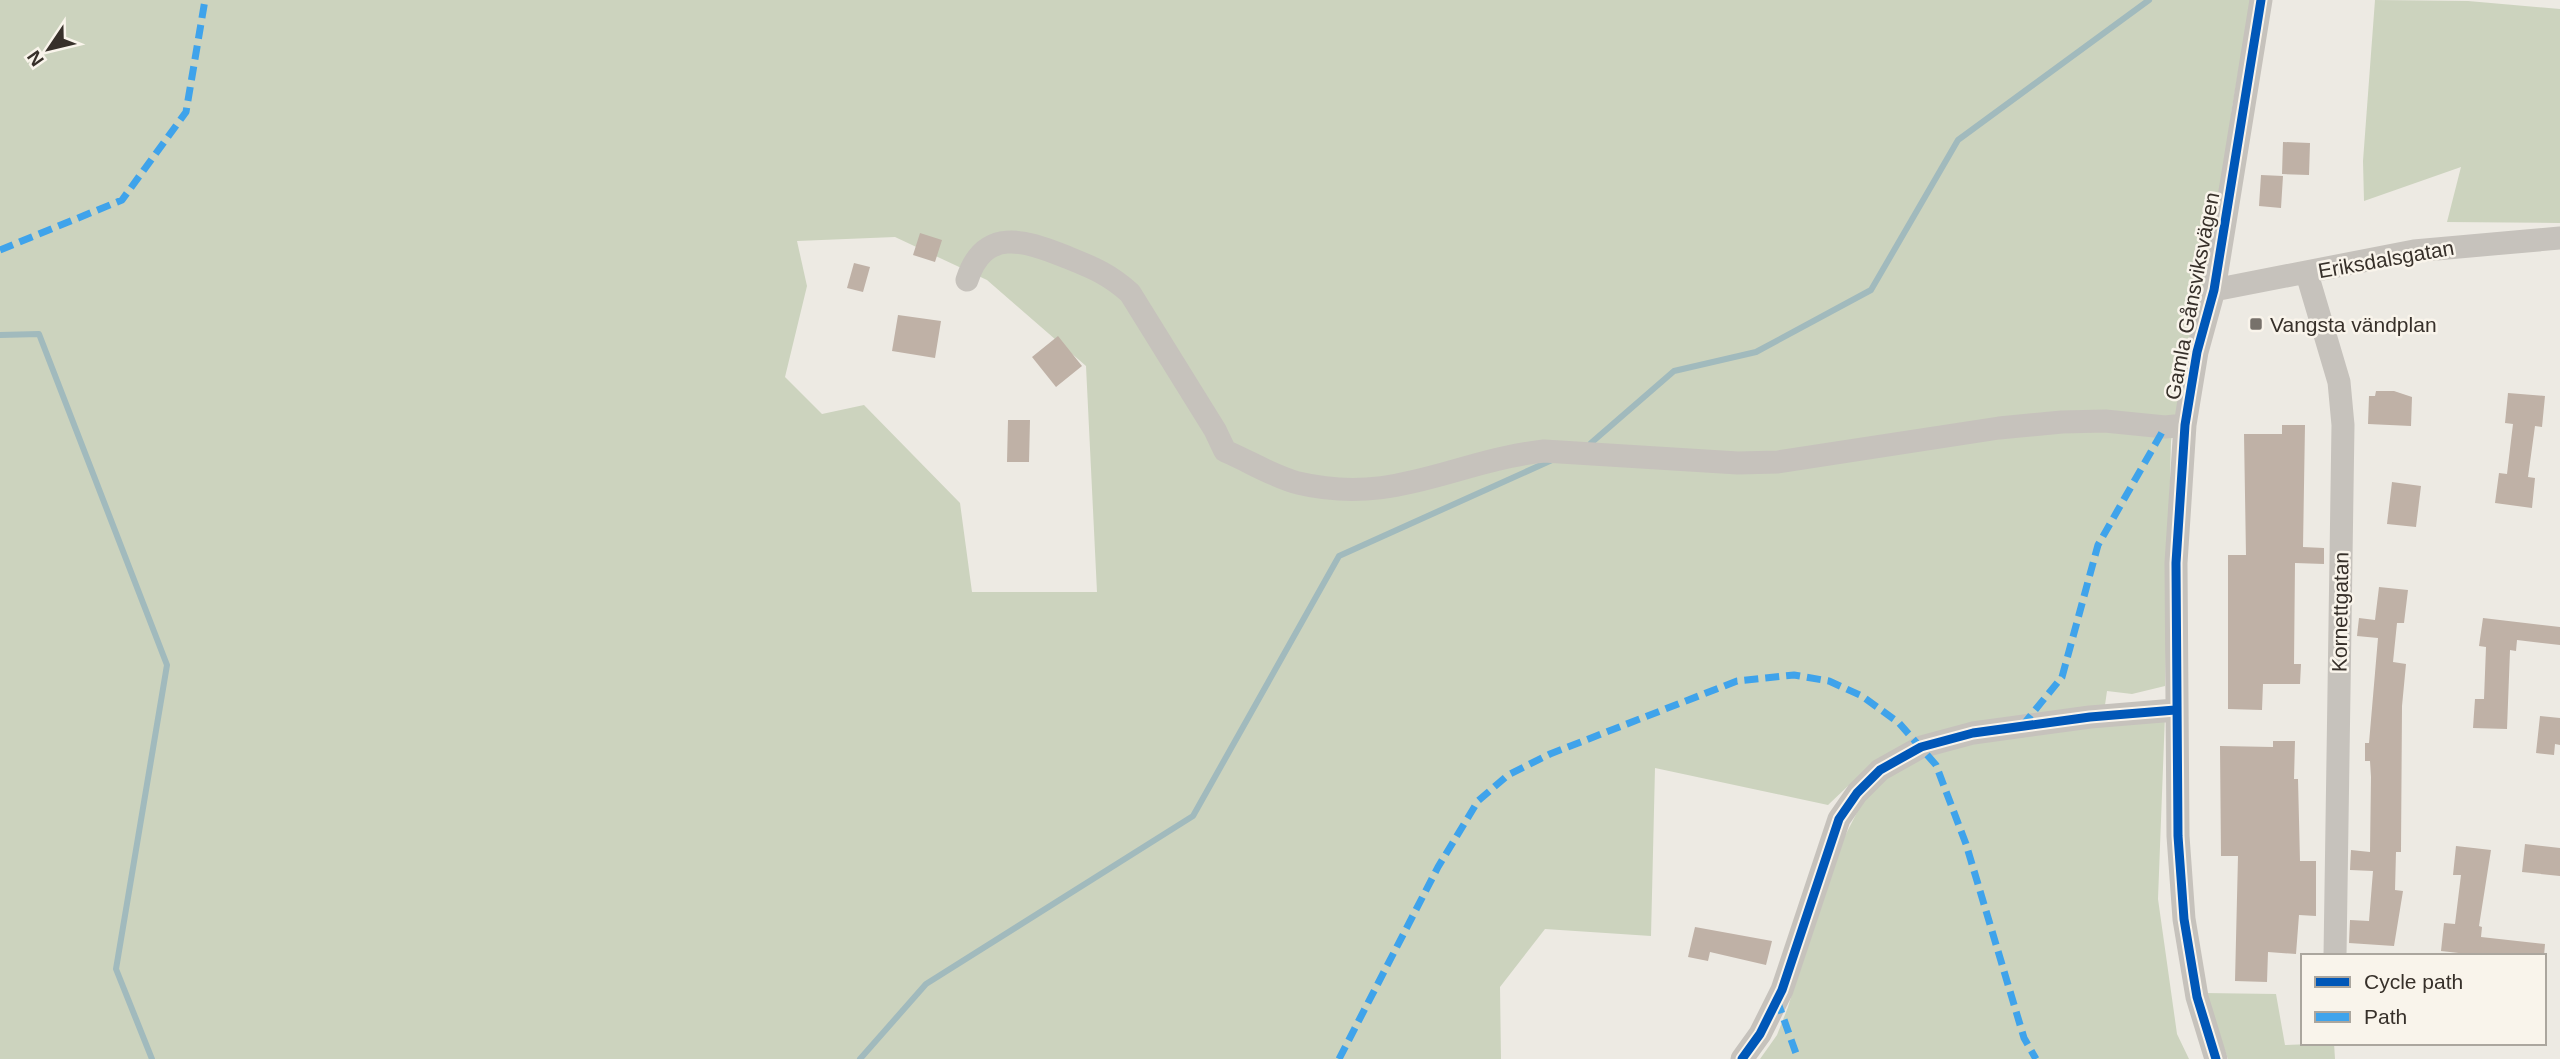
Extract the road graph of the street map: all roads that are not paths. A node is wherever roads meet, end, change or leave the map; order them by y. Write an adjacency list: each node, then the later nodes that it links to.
1 (2261, 0): 5 (street, Gamla Gånsviksvägen)
2 (2560, 238): 3 (street, Eriksdalsgatan)
3 (2307, 274): 5 (street, Eriksdalsgatan); 8 (street, Kornettgatan)
4 (967, 279): 6 (street)
5 (2214, 290): 6 (street, Gamla Gånsviksvägen)
6 (2185, 425): 7 (street, Gamla Gånsviksvägen)
7 (2175, 710): 9 (street); 10 (street, Gamla Gånsviksvägen)
8 (2335, 954)
9 (1742, 1059)
10 (2216, 1059)

